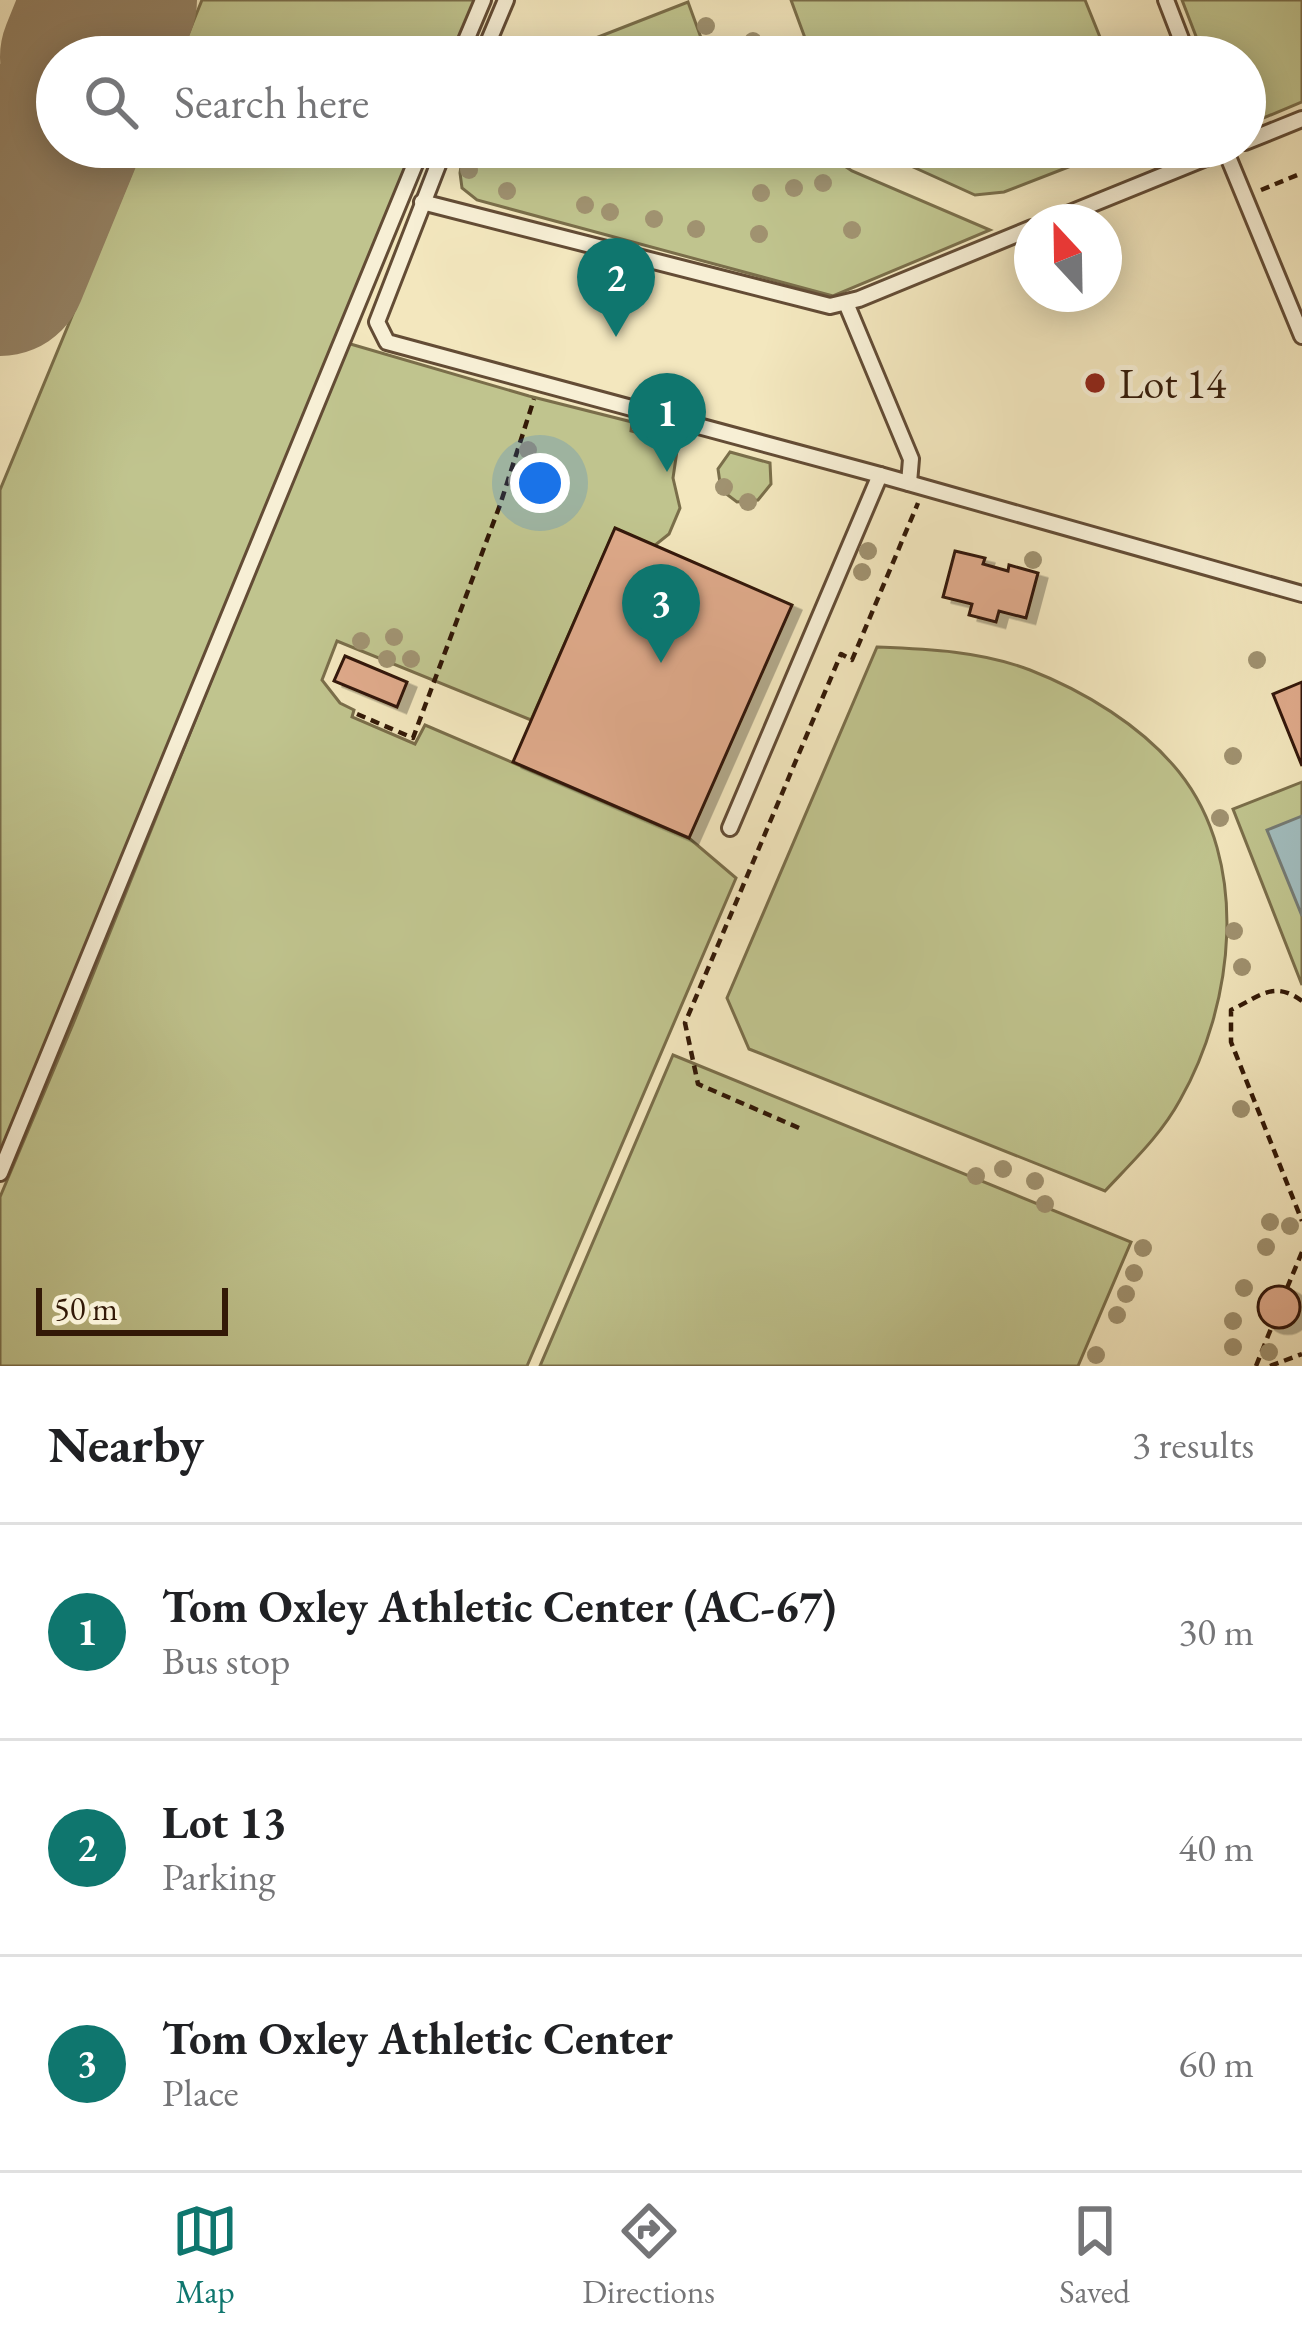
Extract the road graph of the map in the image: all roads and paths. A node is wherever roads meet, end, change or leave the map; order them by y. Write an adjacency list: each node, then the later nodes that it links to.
1 (482, 0): 4 (lane)
2 (506, 0): 5 (lane)
3 (1166, 0): 6 (lane)
4 (467, 36)
5 (491, 36)
6 (1180, 36)
7 (1302, 119): 8 (lane)
8 (1266, 134)
9 (413, 168): 28 (lane)
10 (436, 168): 15 (lane)
11 (1179, 168): 16 (lane)
12 (1234, 168): 14 (lane)
13 (1302, 173): 14 (path)
14 (1244, 197): 19 (lane)
15 (422, 202): 18 (lane); 20 (lane)
16 (1092, 204)
17 (1014, 236): 18 (lane)
18 (846, 303): 22 (lane)
19 (1302, 336)
20 (540, 382): 21 (lane); 24 (path)
21 (880, 475): 22 (lane); 25 (lane)
22 (916, 486): 23 (lane); 27 (path)
23 (1302, 594)
24 (357, 713)
25 (730, 828)
26 (1302, 1001): 29 (path)
27 (799, 1128)
28 (0, 1173)
29 (1302, 1221)
30 (1302, 1252): 31 (path)
31 (1287, 1288)
32 (1272, 1326): 34 (path)
33 (1302, 1354): 35 (path)
34 (1256, 1366)
35 (1270, 1366)

